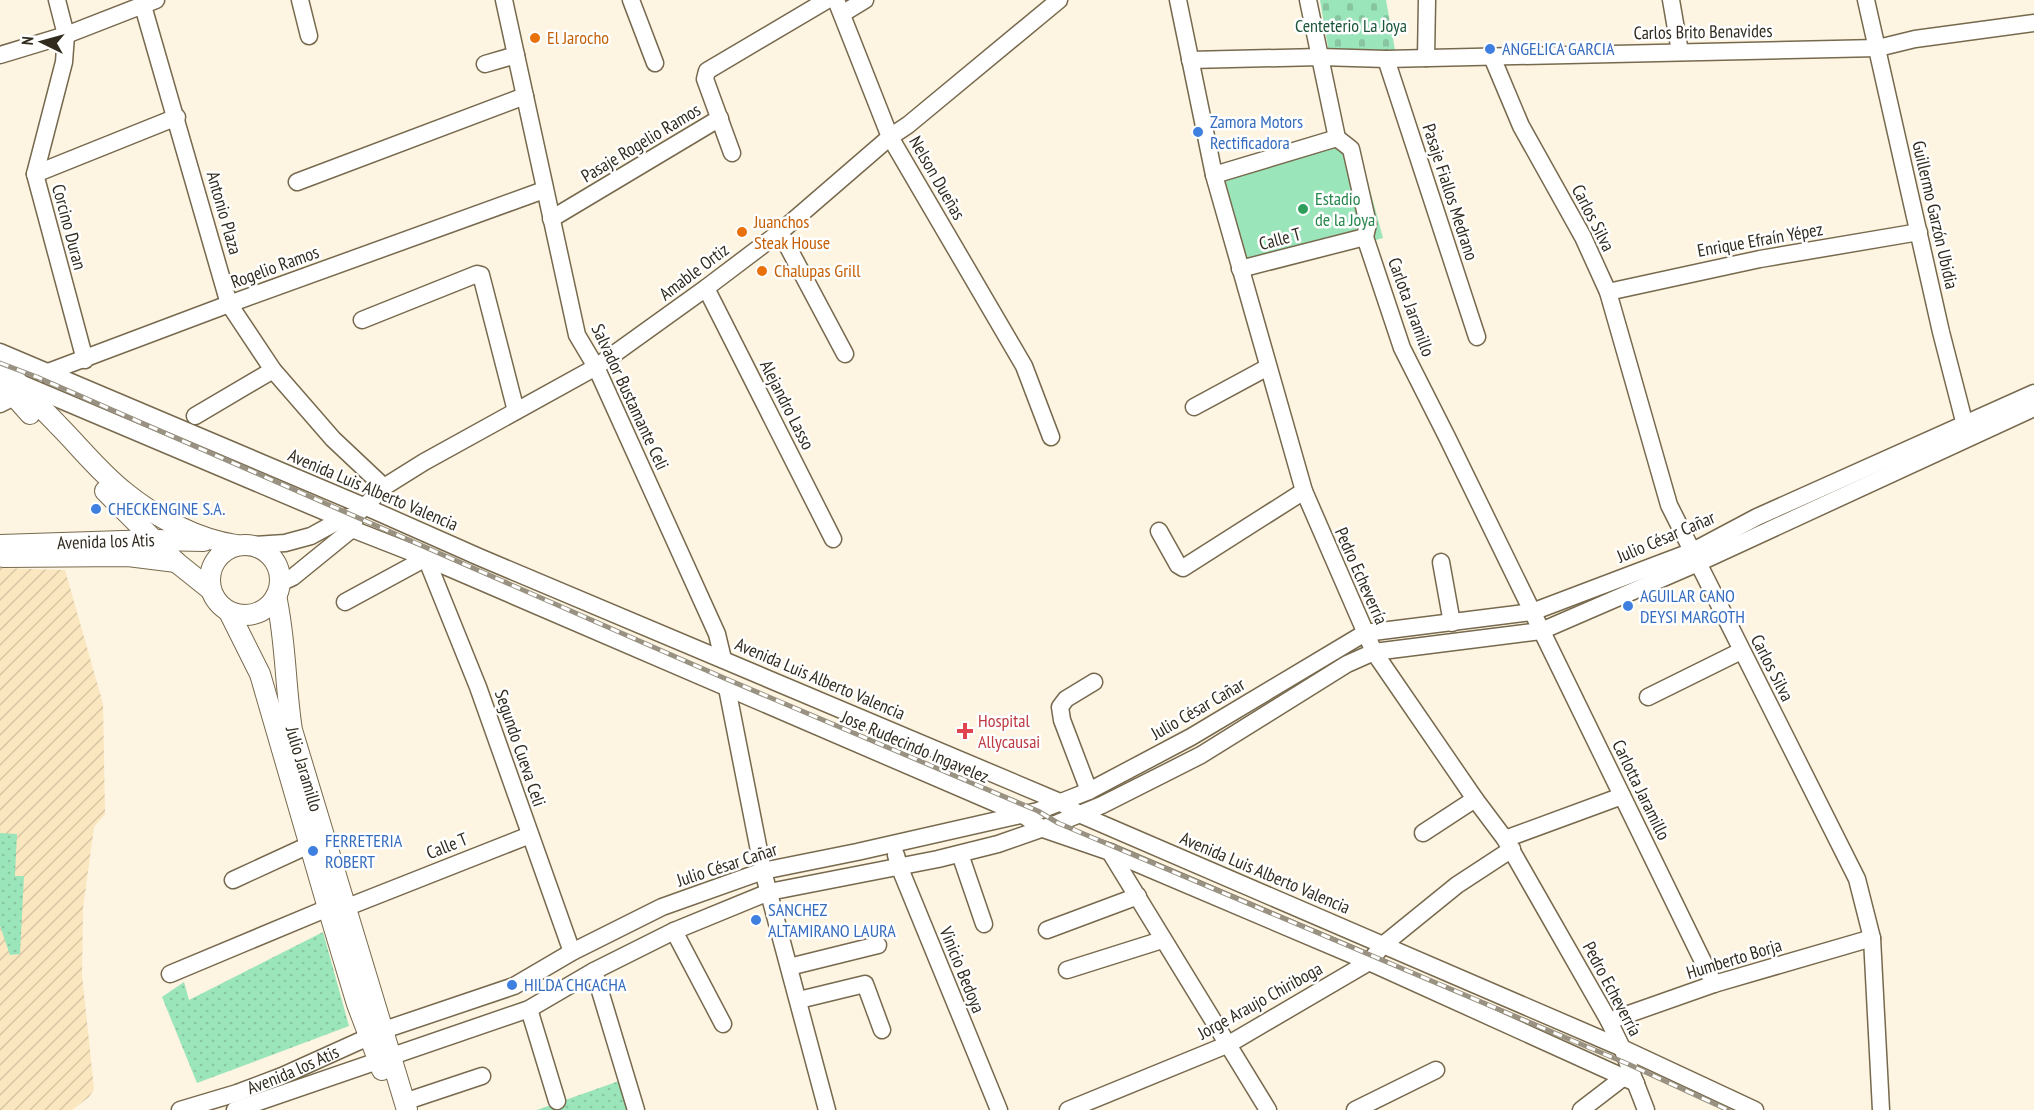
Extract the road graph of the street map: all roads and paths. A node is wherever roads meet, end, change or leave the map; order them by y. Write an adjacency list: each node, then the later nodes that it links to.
1 (57, 0): 16 (street, Corcino Duran)
2 (300, 0): 17 (street)
3 (631, 0): 27 (street)
4 (827, 0): 31 (street)
5 (865, 0): 14 (street)
6 (1059, 0): 32 (street, Amable Ortiz)
7 (1178, 0): 26 (street, Pedro Echeverría)
8 (1308, 0): 22 (street, Carlota Jaramillo)
9 (1427, 0): 24 (street)
10 (1671, 0): 19 (street)
11 (1866, 0): 18 (street, Guillermo Garzón Ubidia)
12 (509, 2): 21 (street, Salvador Bustamante Celi)
13 (150, 3): 16 (street); 30 (street, Antonio Plaza)
14 (839, 7): 32 (street, Nelson Dueñas)
15 (2034, 23): 18 (street, Carlos Brito Benavides)
16 (66, 35): 20 (street); 35 (street, Corcino Duran)
17 (309, 36)
18 (1878, 48): 19 (street, Carlos Brito Benavides); 41 (street, Guillermo Garzón Ubidia)
19 (1680, 52): 23 (street, Carlos Brito Benavides)
20 (0, 55)
21 (516, 55): 28 (street); 29 (street, Salvador Bustamante Celi)
22 (1320, 57): 25 (street, Carlos Brito Benavides); 26 (street, Carlos Brito Benavides); 33 (street, Carlota Jaramillo)
23 (1492, 57): 24 (street, Carlos Brito Benavides); 45 (street, Carlos Silva)
24 (1426, 58): 25 (street, Carlos Brito Benavides)
25 (1386, 59): 48 (street, Pasaje Fiallos Medrano)
26 (1190, 60): 36 (street, Pedro Echeverría)
27 (655, 63)
28 (484, 64)
29 (525, 96): 37 (street); 38 (street, Salvador Bustamante Celi)
30 (177, 117): 35 (street); 46 (street, Antonio Plaza)
31 (720, 118): 34 (street, Pasaje Rogelio Ramos); 39 (street, Pasaje Rogelio Ramos)
32 (890, 137): 40 (street, Amable Ortiz); 66 (street, Nelson Dueñas)
33 (1337, 138): 36 (street); 42 (street, Carlota Jaramillo)
34 (732, 153)
35 (35, 174): 51 (street, Corcino Duran)
36 (1214, 175): 43 (street, Pedro Echeverría)
37 (297, 182)
38 (544, 190): 39 (street, Salvador Bustamante Celi); 46 (street, Rogelio Ramos)
39 (551, 219): 53 (street, Salvador Bustamante Celi)
40 (780, 231): 44 (street, Amable Ortiz); 50 (street)
41 (1919, 232): 45 (street, Enrique Efraín Yépez); 65 (street, Guillermo Garzón Ubidia)
42 (1365, 237): 43 (street, Calle T); 85 (street, Carlota Jaramillo)
43 (1240, 269): 54 (street, Pedro Echeverría)
44 (706, 288): 53 (street, Amable Ortiz); 71 (street, Alejandro Lasso)
45 (1608, 292): 76 (street, Carlos Silva)
46 (229, 304): 51 (street, Rogelio Ramos); 55 (street, Antonio Plaza)
47 (362, 320): 63 (street)
48 (1477, 337)
49 (0, 352): 57 (street, Avenida Luis Alberto Valencia)
50 (845, 354)
51 (85, 360): 57 (street, Rogelio Ramos)
52 (0, 361): 60 (main road)
53 (596, 367): 63 (street, Amable Ortiz); 91 (street, Salvador Bustamante Celi)
54 (1268, 367): 61 (street); 68 (street, Pedro Echeverría)
55 (273, 370): 64 (street); 67 (street, Antonio Plaza)
56 (0, 373): 60 (street, Avenida Luis Alberto Valencia)
57 (47, 373): 60 (street, Rogelio Ramos); 69 (street, Avenida Luis Alberto Valencia)
58 (0, 380): 60 (main road)
59 (2034, 393): 65 (street, Julio César Cañar)
60 (11, 395): 69 (street, Avenida Luis Alberto Valencia); 72 (main road, Julio Jaramillo); 73 (main road)
61 (1194, 407)
62 (2034, 408): 65 (street, Julio César Cañar)
63 (516, 411): 67 (street, Amable Ortiz)
64 (195, 416)
65 (1966, 430): 76 (street, Julio César Cañar)
66 (1051, 437)
67 (384, 487): 69 (street, Amable Ortiz)
68 (1304, 491): 70 (street); 88 (street, Pedro Echeverría)
69 (354, 517): 75 (street, Amable Ortiz); 78 (street, Avenida Luis Alberto Valencia); 82 (street, Amable Ortiz); 91 (street, Avenida Luis Alberto Valencia)
70 (1159, 531)
71 (833, 539)
72 (154, 540): 73 (main road, Avenida los Atis); 74 (main road, Avenida los Atis); 79 (main road, Julio Jaramillo)
73 (213, 541): 75 (main road)
74 (0, 545)
75 (245, 545): 81 (main road); 82 (main road, Julio Jaramillo)
76 (1696, 557): 85 (street, Julio César Cañar); 87 (street, Julio César Cañar); 89 (street, Carlos Silva)
77 (0, 558): 79 (main road, Avenida los Atis)
78 (426, 558): 83 (street); 93 (street, Jose Rudecindo Ingavelez); 103 (street, Segundo Cueva Celi)
79 (176, 562): 81 (main road, Julio Jaramillo)
80 (1441, 562): 86 (street)
81 (211, 590): 84 (main road, Julio Jaramillo)
82 (278, 590): 84 (main road); 114 (main road, Julio Jaramillo)
83 (345, 602)
84 (229, 612): 106 (main road, Julio Jaramillo)
85 (1532, 612): 86 (street, Julio César Cañar); 87 (street, Carlotta Jaramillo)
86 (1452, 623): 88 (street, Julio César Cañar)
87 (1541, 631): 90 (street, Julio César Cañar); 96 (street, Carlotta Jaramillo)
88 (1365, 633): 90 (street, Pedro Echeverría); 95 (street, Julio César Cañar)
89 (1742, 651): 94 (street); 118 (street, Carlos Silva)
90 (1374, 652): 97 (street, Pedro Echeverría); 99 (street, Julio César Cañar)
91 (723, 659): 98 (street, Avenida Luis Alberto Valencia)
92 (1094, 682): 95 (street)
93 (727, 688): 100 (street, Jose Rudecindo Ingavelez); 110 (street)
94 (1648, 697)
95 (1089, 791): 98 (street, Julio César Cañar)
96 (1622, 796): 105 (street); 128 (street, Carlotta Jaramillo)
97 (1475, 799): 102 (street); 105 (street, Pedro Echeverría)
98 (1060, 802): 99 (street, Avenida Luis Alberto Valencia); 100 (street, Julio César Cañar)
99 (1079, 814): 101 (street, Julio César Cañar); 121 (street, Avenida Luis Alberto Valencia)
100 (1023, 815): 101 (street, Jose Rudecindo Ingavelez); 104 (street, Julio César Cañar)
101 (1043, 829): 107 (street, Jose Rudecindo Ingavelez); 108 (street, Julio César Cañar)
102 (1423, 832)
103 (530, 835): 114 (street, Calle T); 122 (street, Segundo Cueva Celi)
104 (893, 843): 109 (street, Vinicio Bedoya); 110 (street, Julio César Cañar)
105 (1508, 844): 121 (street); 131 (street, Pedro Echeverría)
106 (309, 845): 111 (street); 114 (main road, Julio Jaramillo)
107 (1110, 852): 113 (street); 123 (street, Jose Rudecindo Ingavelez)
108 (960, 854): 109 (street, Julio César Cañar); 115 (street)
109 (899, 866): 112 (street, Julio César Cañar); 147 (street, Vinicio Bedoya)
110 (763, 871): 112 (street); 122 (street, Julio César Cañar)
111 (233, 880)
112 (769, 892): 117 (street, Julio César Cañar); 124 (street)
113 (1138, 896): 116 (street); 119 (street)
114 (336, 908): 127 (street, Calle T); 134 (main road, Julio Jaramillo)
115 (984, 924)
116 (1047, 930)
117 (674, 931): 126 (street, Julio César Cañar); 132 (street)
118 (1872, 938): 128 (street, Humberto Borja); 154 (street, Carlos Silva)
119 (1162, 940): 125 (street); 135 (street)
120 (878, 945): 124 (street)
121 (1383, 945): 123 (street); 136 (street, Avenida Luis Alberto Valencia)
122 (572, 952): 134 (street, Julio César Cañar)
123 (1369, 962): 135 (street, Jorge Araujo Chiriboga); 140 (street, Jose Rudecindo Ingavelez)
124 (789, 967): 129 (street)
125 (1067, 970)
126 (594, 971): 130 (street, Julio César Cañar); 145 (street)
127 (170, 974)
128 (1714, 984): 131 (street, Humberto Borja)
129 (799, 1000): 133 (street); 146 (street)
130 (529, 1009): 137 (street, Julio César Cañar); 141 (street)
131 (1609, 1021): 136 (street, Pedro Echeverría)
132 (723, 1024)
133 (882, 1030)
134 (377, 1033): 137 (main road, Julio Jaramillo); 143 (street, Avenida los Atis)
135 (1229, 1044): 148 (street, Jorge Araujo Chiriboga); 149 (street)
136 (1622, 1048): 140 (street, Pedro Echeverría); 153 (street, Avenida Luis Alberto Valencia)
137 (385, 1058): 142 (main road, Julio Jaramillo); 144 (street, Avenida los Atis)
138 (1436, 1070): 150 (street)
139 (482, 1076): 142 (street)
140 (1630, 1080): 151 (street); 152 (street, Pedro Echeverría)
141 (557, 1101)
142 (402, 1107)
143 (180, 1110)
144 (235, 1110)
145 (636, 1110)
146 (827, 1110)
147 (999, 1110)
148 (1068, 1110)
149 (1268, 1110)
150 (1355, 1110)
151 (1581, 1110)
152 (1646, 1110)
153 (1755, 1110)
154 (1881, 1110)

